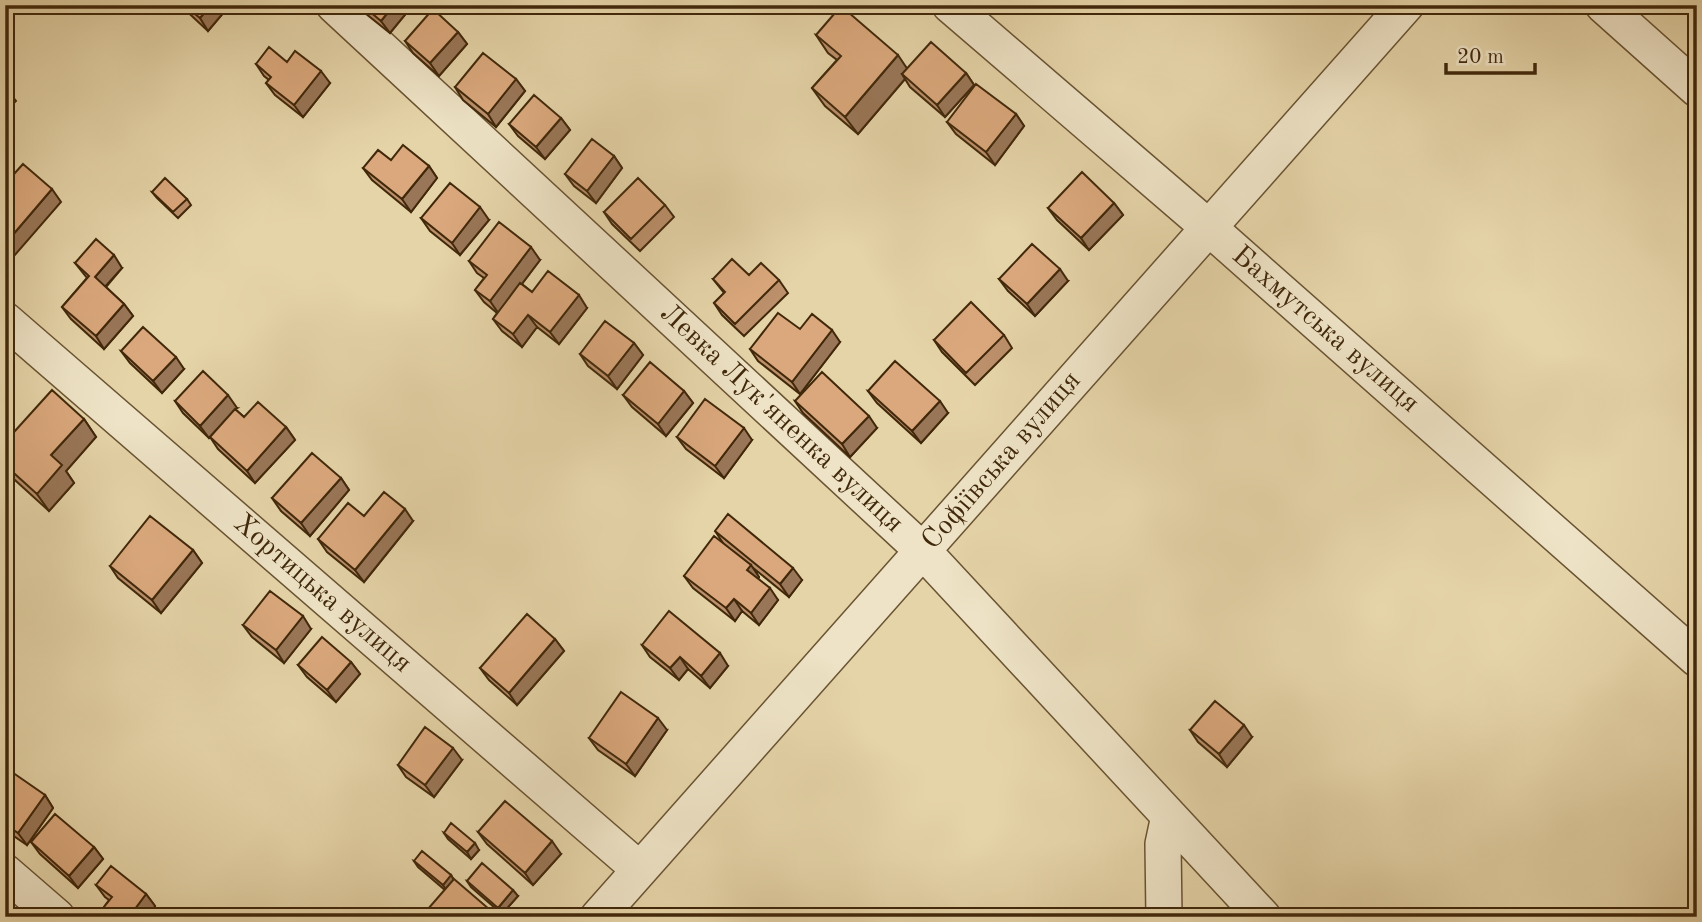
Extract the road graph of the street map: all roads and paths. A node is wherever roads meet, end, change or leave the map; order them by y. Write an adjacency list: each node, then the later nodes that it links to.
1 (334, 5): 8 (street, Левка Лук'яненка вулиця)
2 (950, 5): 6 (street, Бахмутська вулиця)
3 (1406, 5): 6 (street, Софіївська вулиця)
4 (1603, 5): 5 (street)
5 (1697, 89)
6 (1208, 227): 8 (street, Софіївська вулиця); 9 (street, Бахмутська вулиця)
7 (5, 320): 11 (street, Хортицька вулиця)
8 (923, 551): 10 (street, Левка Лук'яненка вулиця); 11 (street, Софіївська вулиця)
9 (1697, 659)
10 (1169, 816): 15 (street); 16 (street, Левка Лук'яненка вулиця)
11 (639, 869): 14 (street, Софіївська вулиця)
12 (5, 872): 13 (street)
13 (57, 917)
14 (598, 917)
15 (1164, 917)
16 (1263, 917)

